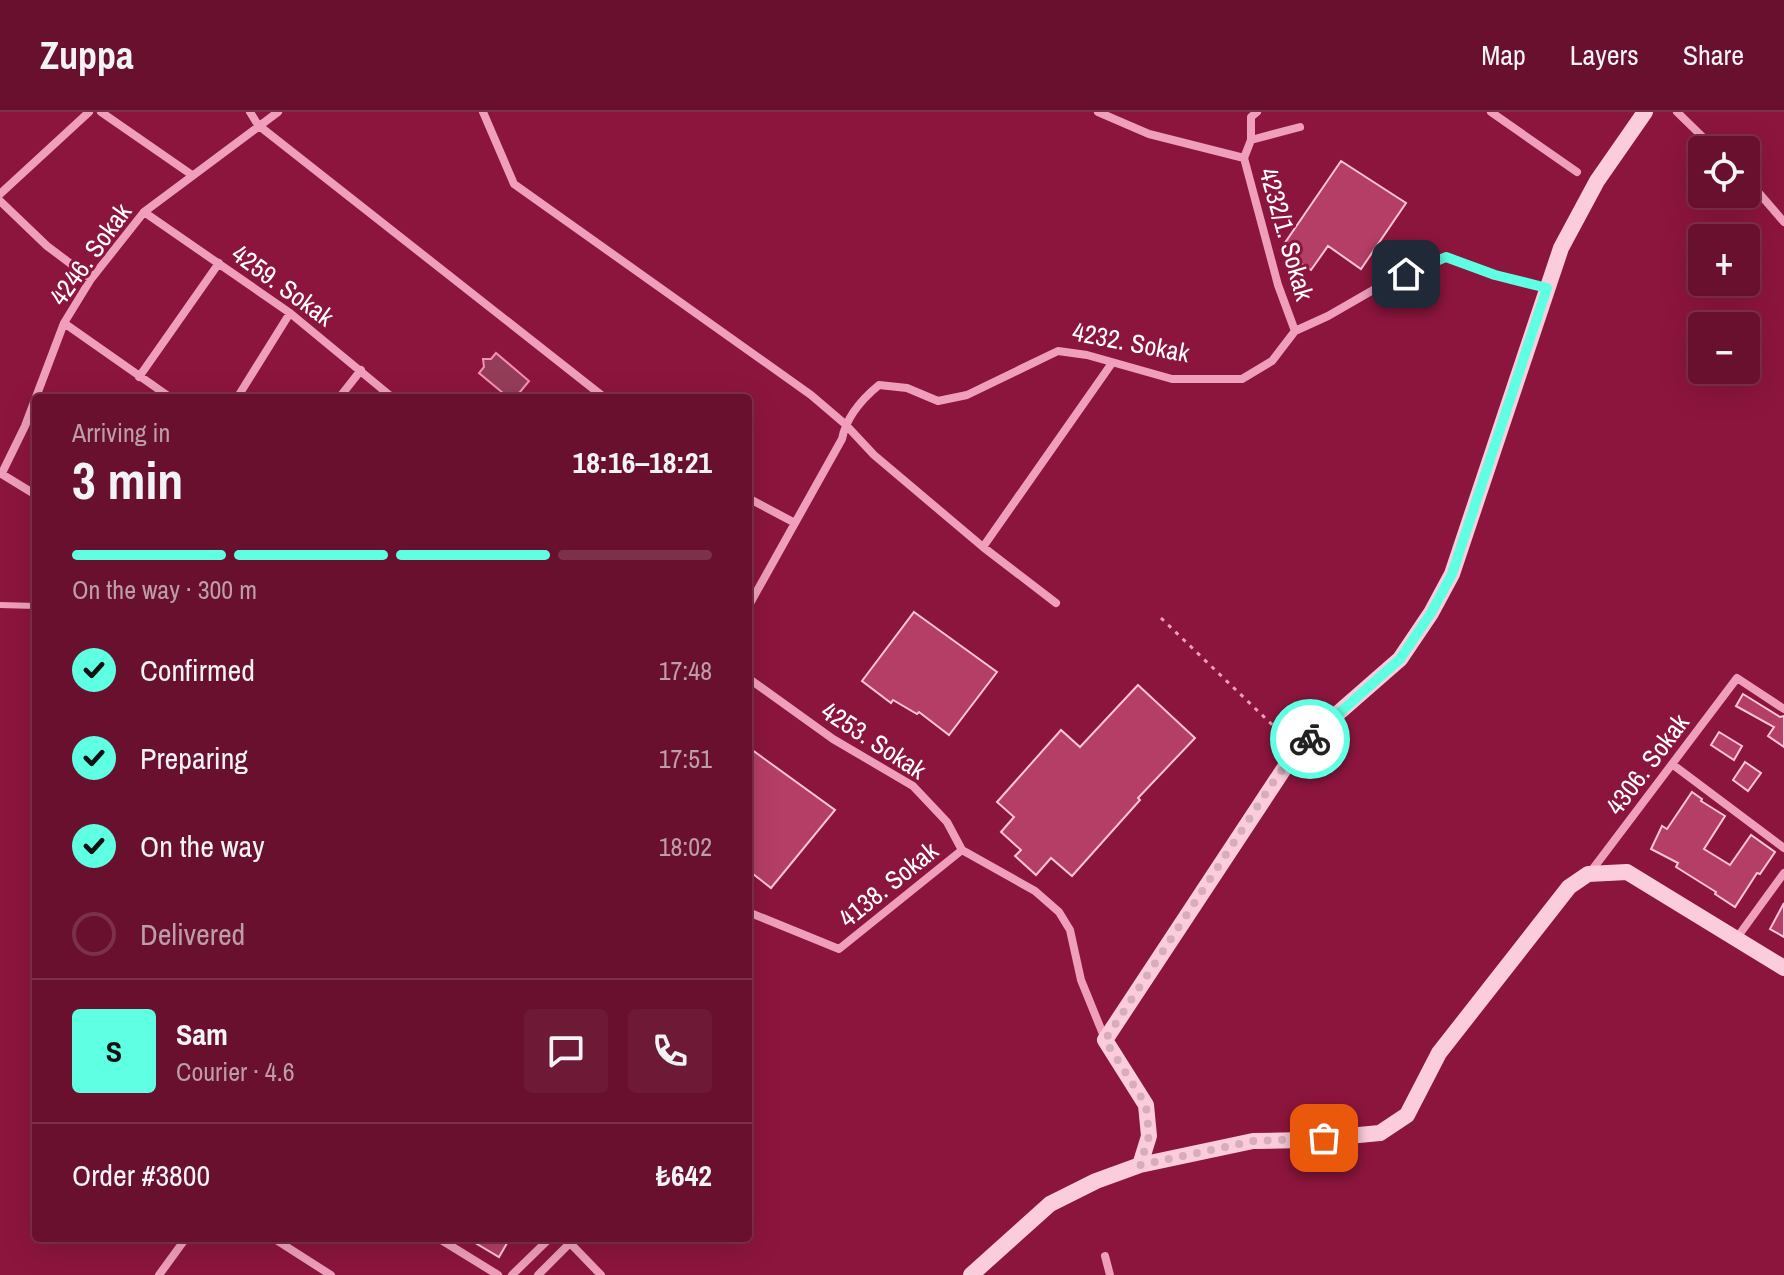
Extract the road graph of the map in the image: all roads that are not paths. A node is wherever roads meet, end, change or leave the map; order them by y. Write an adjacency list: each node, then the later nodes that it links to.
1 (89, 112): 18 (street)
2 (101, 112): 17 (street)
3 (250, 112): 11 (street)
4 (278, 112): 11 (street, 4246. Sokak)
5 (483, 112): 39 (street)
6 (1098, 112): 15 (street, 4232/1. Sokak)
7 (1257, 112): 14 (street)
8 (1491, 112): 16 (street)
9 (1645, 112): 25 (street)
10 (1677, 112): 13 (street)
11 (258, 125): 17 (street, 4246. Sokak); 37 (street)
12 (1300, 127): 14 (street)
13 (1702, 136)
14 (1251, 140): 15 (street)
15 (1244, 158): 28 (street, 4232/1. Sokak)
16 (1577, 172)
17 (192, 175): 21 (street, 4246. Sokak)
18 (0, 194)
19 (1760, 194): 22 (street)
20 (0, 201): 24 (street)
21 (144, 212): 23 (street, 4259. Sokak); 24 (street, 4246. Sokak)
22 (1784, 222)
23 (219, 263): 26 (street, 4259. Sokak); 31 (street)
24 (91, 279): 27 (street, 4246. Sokak)
25 (1547, 288): 28 (street, 4232. Sokak); 59 (street)
26 (290, 313): 30 (street, 4259. Sokak); 34 (street)
27 (64, 323): 31 (street); 32 (street, 4246. Sokak)
28 (1295, 331): 29 (street, 4232. Sokak)
29 (1112, 363): 39 (street, 4232. Sokak); 44 (street)
30 (361, 370): 35 (street); 36 (street, 4259. Sokak)
31 (139, 377): 33 (street)
32 (37, 394)
33 (165, 394)
34 (239, 394)
35 (342, 394)
36 (388, 394)
37 (600, 394)
38 (32, 408): 40 (street, 4246. Sokak)
39 (845, 424): 43 (street, 4232. Sokak); 44 (street)
40 (1, 473): 41 (street)
41 (32, 492)
42 (752, 500): 43 (street)
43 (795, 523): 45 (street, 4232. Sokak)
44 (983, 547): 46 (street)
45 (752, 600)
46 (1056, 603)
47 (0, 605): 48 (lane)
48 (32, 606)
49 (752, 681): 53 (street, 4253. Sokak)
50 (1784, 709): 51 (street, 4306. Sokak)
51 (1672, 764): 52 (street); 55 (street, 4306. Sokak)
52 (1784, 848)
53 (962, 850): 56 (street, 4138. Sokak); 59 (street)
54 (1784, 873): 57 (street)
55 (1588, 874): 57 (street); 60 (street)
56 (752, 914)
57 (1736, 939): 58 (street)
58 (1784, 968)
59 (1105, 1040): 60 (street)
60 (1140, 1165): 72 (street)
61 (183, 1242): 66 (street)
62 (279, 1242): 67 (street)
63 (444, 1242): 68 (street)
64 (546, 1242): 69 (street)
65 (1105, 1256): 73 (street)
66 (163, 1274)
67 (331, 1275)
68 (498, 1275)
69 (512, 1275)
70 (538, 1275): 71 (street)
71 (601, 1275)
72 (971, 1275)
73 (1110, 1275)

